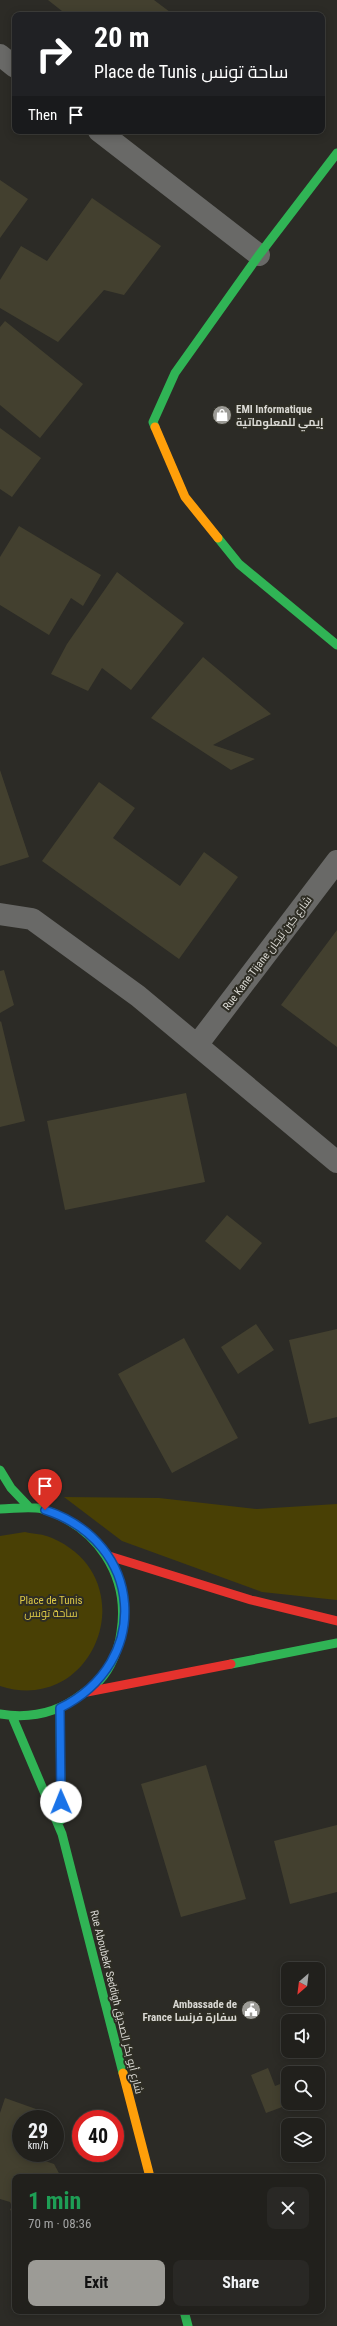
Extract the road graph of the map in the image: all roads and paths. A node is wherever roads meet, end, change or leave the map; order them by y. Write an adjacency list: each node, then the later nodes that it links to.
1 (0, 55): 2 (street)
2 (12, 65)
3 (103, 134): 5 (street)
4 (337, 152): 5 (street)
5 (259, 255): 6 (street)
6 (337, 644)
7 (337, 861): 9 (street, Rue Kane Tijane شارع كين تيجان)
8 (0, 914): 9 (street)
9 (197, 1045): 10 (street)
10 (337, 1162)
11 (0, 1470): 12 (street)
12 (29, 1507): 13 (street); 14 (street)
13 (0, 1509)
14 (109, 1556): 15 (street); 17 (street)
15 (337, 1621)
16 (337, 1642): 17 (street)
17 (87, 1692): 18 (street)
18 (60, 1708): 20 (street); 21 (street, Rue Aboubekr Seddigh شارع أبو بكر الصديق)
19 (1, 1715): 20 (street)
20 (12, 1716): 21 (street, Rue Aboubekr Seddigh شارع أبو بكر الصديق)
21 (62, 1834): 22 (street, Rue Aboubekr Seddigh شارع أبو بكر الصديق)
22 (149, 2174)
23 (185, 2314): 24 (street)
24 (188, 2326)

